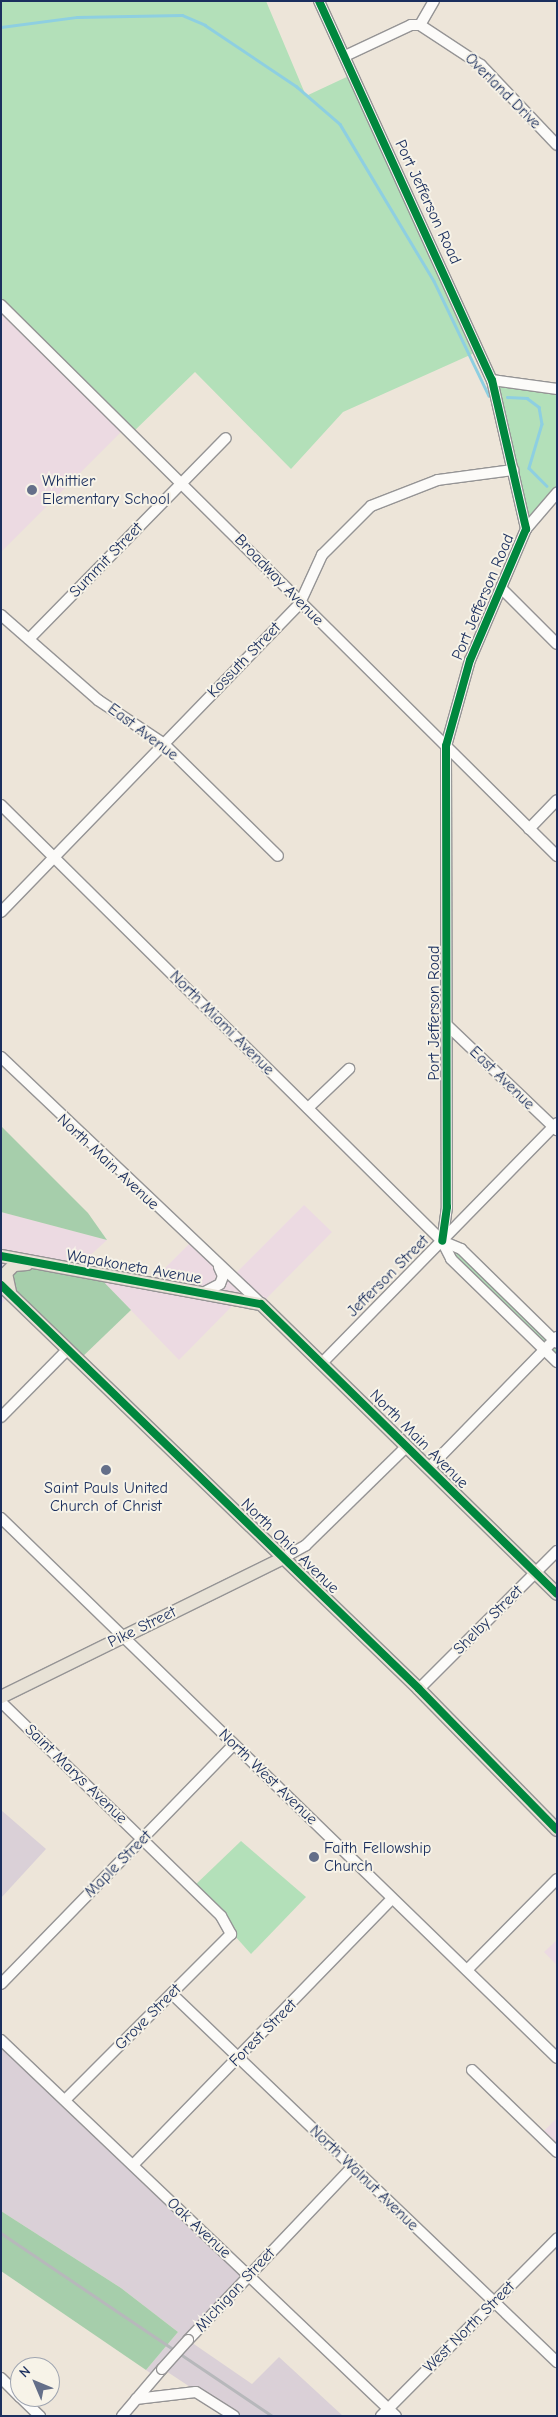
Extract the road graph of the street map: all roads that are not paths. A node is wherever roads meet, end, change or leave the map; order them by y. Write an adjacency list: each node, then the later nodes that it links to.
1 (319, 1): 4 (street, Port Jefferson Road)
2 (434, 1): 3 (street)
3 (420, 25): 4 (street); 5 (street, Overland Drive)
4 (345, 56): 7 (street, Port Jefferson Road)
5 (557, 146)
6 (1, 305): 11 (street, Broadway Avenue)
7 (492, 380): 8 (street); 10 (street, Port Jefferson Road)
8 (557, 389)
9 (226, 438): 11 (street, Summit Street)
10 (513, 470): 13 (street, Port Jefferson Road); 15 (street, Kossuth Street)
11 (181, 484): 15 (street, Broadway Avenue); 17 (street, Summit Street)
12 (557, 493): 13 (street)
13 (526, 529): 14 (street, Port Jefferson Road)
14 (501, 588): 18 (street); 20 (street, Port Jefferson Road)
15 (300, 603): 19 (street, Kossuth Street); 20 (street, Broadway Avenue)
16 (1, 615): 17 (street, East Avenue)
17 (28, 639): 19 (street, East Avenue)
18 (557, 644)
19 (163, 743): 24 (street, East Avenue); 26 (street, Kossuth Street)
20 (446, 746): 23 (street, Broadway Avenue); 28 (street, Port Jefferson Road)
21 (557, 800): 23 (street)
22 (1, 805): 26 (street, North Miami Avenue)
23 (529, 829): 25 (street, Broadway Avenue)
24 (278, 856)
25 (557, 856)
26 (54, 857): 27 (street, Kossuth Street); 31 (street, North Miami Avenue)
27 (1, 912)
28 (448, 1026): 32 (street, East Avenue); 33 (street, Port Jefferson Road)
29 (1, 1057): 36 (street, North Main Avenue)
30 (349, 1069): 31 (street)
31 (308, 1108): 33 (street, North Miami Avenue)
32 (556, 1126): 33 (street, Jefferson Street)
33 (442, 1241): 41 (street, North Miami Avenue); 43 (street, North Miami Avenue); 44 (street, Jefferson Street)
34 (1, 1256): 35 (main road, Wapakoneta Avenue)
35 (37, 1263): 38 (main road, Wapakoneta Avenue); 39 (main road)
36 (217, 1264): 38 (street); 40 (street, North Main Avenue)
37 (1, 1285): 39 (main road, North Ohio Avenue)
38 (202, 1293): 40 (main road, Wapakoneta Avenue)
39 (11, 1295): 42 (main road, North Ohio Avenue)
40 (261, 1304): 44 (main road, North Main Avenue)
41 (556, 1340): 43 (street)
42 (67, 1350): 46 (street); 51 (main road, North Ohio Avenue)
43 (544, 1350): 45 (street, North Miami Avenue); 48 (street)
44 (323, 1362): 47 (main road, North Main Avenue)
45 (557, 1362)
46 (1, 1417)
47 (407, 1446): 48 (main road, North Main Avenue); 51 (street)
48 (430, 1468): 52 (main road, North Main Avenue)
49 (1, 1518): 54 (street, North West Avenue)
50 (557, 1551): 52 (street, Shelby Street)
51 (283, 1558): 54 (main road, Pike Street); 55 (main road, North Ohio Avenue)
52 (536, 1573): 53 (main road, North Main Avenue); 55 (street, Shelby Street)
53 (557, 1594)
54 (124, 1636): 56 (main road, Pike Street); 58 (street, North West Avenue)
55 (419, 1689): 59 (main road, North Ohio Avenue)
56 (1, 1697)
57 (1, 1702): 60 (street, Saint Marys Avenue)
58 (234, 1744): 60 (street, Maple Street); 62 (street, North West Avenue)
59 (557, 1830)
60 (143, 1840): 63 (street, Saint Marys Avenue); 65 (street, Maple Street)
61 (557, 1879): 64 (street)
62 (392, 1899): 64 (street, North West Avenue); 68 (street, Forest Street)
63 (231, 1934): 66 (street, Grove Street)
64 (467, 1970): 69 (street, North West Avenue)
65 (1, 1984)
66 (172, 1994): 68 (street, North Walnut Avenue); 71 (street, Grove Street)
67 (1, 2040): 71 (street, Oak Avenue)
68 (238, 2057): 73 (street, Forest Street); 74 (street, North Walnut Avenue)
69 (557, 2058)
70 (472, 2070): 72 (street)
71 (65, 2100): 73 (street, Oak Avenue)
72 (557, 2152)
73 (133, 2166): 76 (street, Oak Avenue)
74 (352, 2167): 76 (street, Michigan Street); 77 (street, North Walnut Avenue)
75 (557, 2239): 77 (street, West North Street)
76 (249, 2275): 81 (street, Michigan Street, bridge); 83 (street, Oak Avenue)
77 (494, 2302): 78 (street, North Walnut Avenue); 83 (street, West North Street)
78 (557, 2362)
79 (1, 2378): 80 (street)
80 (10, 2387)
81 (136, 2399): 85 (street, Michigan Street); 86 (street)
82 (31, 2407): 84 (street)
83 (389, 2413)
84 (40, 2416)
85 (122, 2416)
86 (234, 2416)

